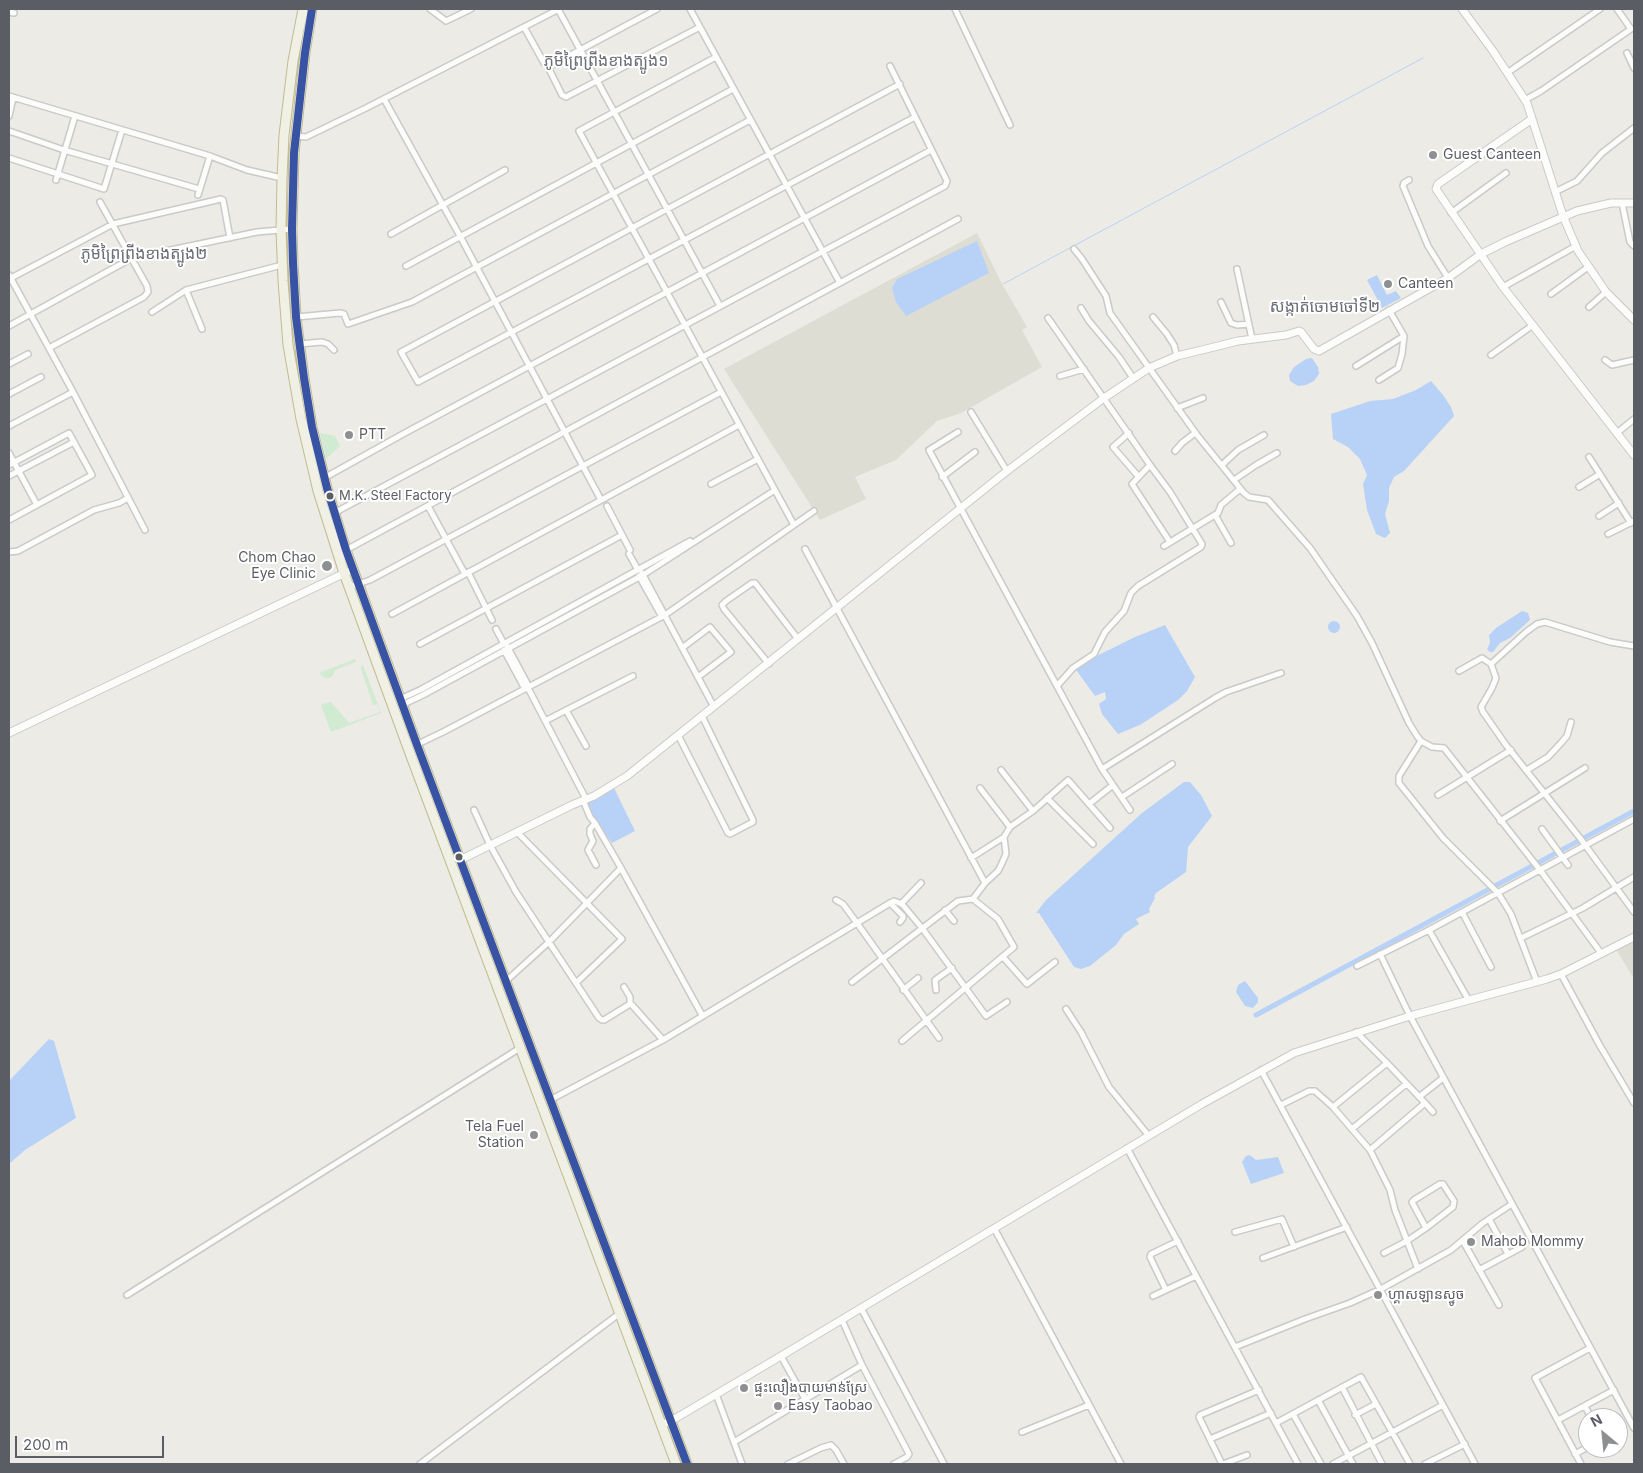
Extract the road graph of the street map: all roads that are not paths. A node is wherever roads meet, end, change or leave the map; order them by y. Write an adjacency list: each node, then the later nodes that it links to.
1 (303, 9): 50 (highway)
2 (312, 9): 37 (highway)
3 (430, 9): 4 (street)
4 (471, 9)
5 (558, 9): 12 (street); 14 (street)
6 (657, 9): 14 (street)
7 (690, 9): 13 (street)
8 (955, 9): 33 (street)
9 (1462, 9): 20 (street)
10 (1600, 9): 20 (street)
11 (1617, 9): 26 (street)
12 (524, 26): 17 (street); 25 (street)
13 (700, 27): 16 (street); 21 (street)
14 (581, 50): 17 (street); 21 (street)
15 (1627, 53): 19 (street)
16 (716, 57): 23 (street); 27 (street)
17 (548, 66): 21 (street)
18 (890, 66): 22 (street)
19 (1634, 68)
20 (1507, 73): 26 (street)
21 (597, 80): 27 (street)
22 (900, 84): 30 (street); 41 (street)
23 (733, 88): 32 (street); 38 (street)
24 (11, 97): 28 (street); 29 (street)
25 (384, 99): 37 (street); 59 (street)
26 (1524, 100): 31 (street)
27 (614, 112): 38 (street); 44 (street)
28 (9, 116)
29 (75, 116): 35 (street); 39 (street)
30 (915, 117): 40 (street); 53 (street)
31 (1532, 118): 54 (street); 61 (street)
32 (750, 120): 41 (street); 49 (street)
33 (1010, 125)
34 (1634, 128): 54 (street)
35 (122, 130): 42 (street); 45 (street)
36 (9, 131): 39 (street)
37 (296, 136): 67 (highway)
38 (631, 143): 44 (street); 49 (street)
39 (64, 150): 45 (street); 48 (street)
40 (931, 150): 63 (street); 76 (street)
41 (769, 154): 53 (street); 60 (street)
42 (210, 156): 45 (street); 50 (street)
43 (9, 158): 48 (street)
44 (596, 162): 55 (street); 70 (street)
45 (113, 163): 48 (street)
46 (505, 170): 59 (street)
47 (1506, 173): 61 (street)
48 (58, 174): 51 (street)
49 (648, 175): 55 (street); 60 (street)
50 (282, 178): 68 (highway)
51 (56, 180)
52 (1409, 180): 86 (street)
53 (786, 186): 63 (street); 72 (street)
54 (1556, 192): 62 (street)
55 (614, 194): 66 (street); 82 (street)
56 (100, 202): 65 (street)
57 (1622, 203): 58 (street); 62 (street); 74 (street)
58 (1634, 203)
59 (443, 204): 69 (street); 70 (street)
60 (667, 208): 66 (street); 72 (street)
61 (1451, 213): 77 (street)
62 (1563, 216): 73 (street); 77 (street)
63 (804, 219): 76 (street); 85 (street)
64 (958, 219): 88 (street)
65 (113, 224): 71 (street); 78 (street); 87 (street)
66 (632, 227): 79 (street); 94 (street)
67 (292, 229): 68 (street); 103 (highway)
68 (281, 230): 71 (street); 80 (highway)
69 (391, 234)
70 (460, 236): 81 (street); 82 (street)
71 (230, 238): 78 (street)
72 (684, 240): 79 (street); 85 (street)
73 (1576, 246): 83 (street); 89 (street)
74 (1634, 246)
75 (1074, 249): 126 (street)
76 (822, 251): 88 (street); 96 (street)
77 (1481, 254): 86 (street); 89 (street)
78 (132, 258): 101 (street); 115 (street)
79 (649, 259): 92 (street); 111 (street)
80 (282, 265): 90 (street); 200 (highway)
81 (406, 266)
82 (477, 268): 94 (street); 103 (street)
83 (1588, 268): 91 (street); 93 (street)
84 (1237, 269): 106 (street)
85 (702, 274): 92 (street); 96 (street)
86 (1448, 278): 99 (street)
87 (10, 280): 101 (street)
88 (840, 283): 120 (street)
89 (1502, 287): 108 (street)
90 (186, 290): 100 (street); 110 (street)
91 (1606, 292): 97 (street); 102 (street)
92 (668, 293): 107 (street); 124 (street)
93 (1551, 294)
94 (494, 301): 111 (street); 111 (street)
95 (1221, 302): 106 (street)
96 (720, 306): 107 (street)
97 (1589, 307)
98 (1081, 308): 130 (street)
99 (1389, 310): 112 (street); 113 (street)
100 (152, 312)
101 (30, 315): 109 (street); 115 (street)
102 (1633, 316)
103 (296, 317): 114 (highway)
104 (1153, 317): 119 (street)
105 (1048, 318): 127 (street)
106 (1249, 324): 113 (street)
107 (685, 325): 120 (street); 137 (street)
108 (1533, 325): 118 (street); 147 (street)
109 (9, 326)
110 (202, 329)
111 (512, 332): 124 (street)
112 (1404, 336): 125 (street); 131 (street)
113 (1252, 339): 119 (street)
114 (299, 344): 116 (street); 167 (highway)
115 (49, 348): 132 (street)
116 (334, 350)
117 (28, 354): 123 (street)
118 (1491, 355)
119 (1177, 356): 126 (street)
120 (702, 358): 133 (street); 143 (street)
121 (1605, 360): 122 (street)
122 (1634, 360)
123 (9, 364)
124 (529, 366): 137 (street); 167 (street)
125 (1356, 366)
126 (1149, 368): 130 (street); 138 (street)
127 (1084, 369): 128 (street); 135 (street)
128 (1060, 376)
129 (41, 377): 134 (street)
130 (1133, 378): 135 (street)
131 (1379, 380)
132 (73, 392): 141 (street); 173 (street)
133 (721, 392): 142 (street); 160 (street)
134 (9, 394)
135 (1104, 398): 145 (street); 162 (street)
136 (1203, 398): 138 (street)
137 (547, 400): 143 (street); 181 (street)
138 (1177, 408): 146 (street)
139 (971, 412): 162 (street)
140 (1634, 419): 147 (street)
141 (9, 426)
142 (739, 426): 156 (street); 174 (street)
143 (564, 432): 160 (street); 177 (street)
144 (958, 432): 166 (street)
145 (1129, 433): 159 (street); 165 (street)
146 (1195, 433): 150 (street); 158 (street)
147 (1617, 433): 154 (street)
148 (1264, 435): 158 (street)
149 (74, 442): 157 (street); 161 (street); 176 (street)
150 (1175, 451)
151 (974, 452): 166 (street)
152 (9, 453): 157 (street)
153 (1277, 453): 168 (street)
154 (1634, 455)
155 (1589, 457): 163 (street)
156 (758, 459): 169 (street); 172 (street)
157 (11, 464): 161 (street)
158 (1222, 464): 168 (street)
159 (1150, 465): 165 (street); 188 (street)
160 (583, 466): 174 (street); 192 (street)
161 (19, 471): 164 (street); 176 (street)
162 (1006, 471): 179 (street)
163 (1600, 474): 170 (street); 175 (street)
164 (9, 476)
165 (1138, 476): 193 (street)
166 (942, 477): 179 (street)
167 (324, 478): 181 (highway)
168 (1234, 480): 171 (street)
169 (712, 484)
170 (1579, 487)
171 (1240, 489): 182 (street); 232 (street)
172 (775, 490): 185 (street); 187 (street)
173 (128, 498): 189 (street); 198 (street)
174 (601, 500): 201 (street)
175 (1619, 504): 183 (street); 186 (street)
176 (37, 505): 184 (street)
177 (428, 506): 192 (street); 197 (street)
178 (607, 506): 191 (street)
179 (960, 509): 204 (street); 222 (street)
180 (814, 511): 187 (street)
181 (334, 513): 197 (highway)
182 (1215, 515): 188 (street); 194 (street)
183 (1599, 516)
184 (9, 520)
185 (727, 520): 199 (street); 202 (street)
186 (1633, 522): 190 (street)
187 (794, 525): 207 (street)
188 (1192, 529): 193 (street); 222 (street)
189 (145, 530)
190 (1608, 534)
191 (622, 535): 199 (street); 205 (street)
192 (446, 540): 201 (street); 203 (street)
193 (1170, 542): 195 (street)
194 (1231, 543)
195 (1164, 546)
196 (806, 549): 204 (street)
197 (346, 550): 200 (highway)
198 (9, 552)
199 (638, 570): 202 (street); 212 (street)
200 (348, 571): 203 (highway); 230 (street)
201 (466, 573): 205 (street); 206 (street)
202 (642, 576): 207 (street); 215 (street)
203 (354, 585): 224 (highway); 233 (highway)
204 (836, 608): 210 (street); 265 (street)
205 (487, 609): 208 (street); 211 (street)
206 (392, 614)
207 (663, 616): 214 (street); 223 (street)
208 (492, 620)
209 (496, 629): 212 (street)
210 (798, 638): 216 (street); 216 (street)
211 (420, 644)
212 (504, 644): 215 (street); 224 (street)
213 (1634, 646): 217 (street)
214 (682, 648): 221 (street); 221 (street)
215 (507, 650): 223 (street); 224 (street)
216 (769, 664): 225 (street)
217 (1491, 664): 218 (street); 235 (street)
218 (1459, 671)
219 (1281, 673): 238 (street)
220 (633, 676): 226 (street)
221 (698, 677): 225 (street)
222 (1057, 686): 238 (street)
223 (527, 688): 228 (street); 233 (street)
224 (401, 702): 233 (highway)
225 (714, 707): 227 (street)
226 (566, 710): 228 (street); 234 (street)
227 (702, 716): 231 (street); 231 (street)
228 (545, 721): 248 (street)
229 (1571, 722): 240 (street)
230 (9, 733)
231 (678, 735): 248 (street)
232 (1421, 741): 241 (street); 275 (street)
233 (412, 746): 266 (highway); 322 (highway)
234 (586, 746)
235 (1511, 750): 240 (street); 241 (street)
236 (1172, 764): 246 (street)
237 (1585, 768): 244 (street)
238 (1102, 769): 242 (street)
239 (1001, 770): 252 (street)
240 (1527, 770): 244 (street)
241 (1467, 778): 245 (street); 254 (street)
242 (1113, 785): 246 (street); 249 (street)
243 (980, 788): 256 (street)
244 (1545, 794): 254 (street); 261 (street)
245 (1438, 795)
246 (1122, 797): 251 (street)
247 (1047, 798): 249 (street); 252 (street); 262 (street)
248 (585, 800): 255 (street); 259 (street)
249 (1089, 804): 257 (street)
250 (474, 810): 263 (street)
251 (1130, 810)
252 (1033, 811): 256 (street)
253 (1634, 819): 261 (street)
254 (1500, 821): 269 (street)
255 (595, 823): 267 (street); 270 (street)
256 (1010, 827): 260 (street)
257 (1110, 828)
258 (1542, 829): 264 (street)
259 (517, 832): 263 (street); 278 (street)
260 (1004, 837): 265 (street); 273 (street)
261 (1583, 842): 264 (street); 274 (street)
262 (1093, 844)
263 (490, 845): 266 (street); 292 (street)
264 (1561, 854): 268 (street); 269 (street)
265 (971, 858): 273 (street)
266 (460, 860): 303 (highway)
267 (596, 865)
268 (1568, 865)
269 (1537, 866): 275 (street); 284 (street)
270 (622, 868): 278 (street); 315 (street)
271 (1634, 877): 274 (street)
272 (921, 883): 280 (street)
273 (985, 883): 276 (street)
274 (1616, 887): 283 (street); 284 (street)
275 (1494, 890): 282 (street); 291 (street)
276 (973, 899): 281 (street); 295 (street)
277 (836, 900): 287 (street)
278 (587, 902): 292 (street); 306 (street)
279 (890, 903): 280 (street); 286 (street); 287 (street)
280 (900, 904): 288 (street)
281 (945, 910): 285 (street); 288 (street)
282 (1462, 912): 289 (street); 299 (street)
283 (1634, 912)
284 (1572, 913): 291 (street); 293 (street)
285 (954, 921)
286 (900, 922)
287 (857, 924): 296 (street); 315 (street)
288 (922, 928): 296 (street); 300 (street)
289 (1428, 930): 294 (street); 311 (street)
290 (1634, 937): 293 (street)
291 (1521, 938): 305 (street)
292 (549, 942): 303 (street); 306 (street)
293 (1601, 953): 301 (street)
294 (1380, 954): 298 (street); 316 (street)
295 (1003, 957): 297 (street); 308 (street)
296 (881, 959): 304 (street); 309 (street)
297 (1055, 962)
298 (1357, 966)
299 (1491, 967)
300 (952, 968): 308 (street); 310 (street)
301 (1561, 974): 305 (street); 330 (street)
302 (918, 978): 309 (street)
303 (506, 981): 328 (highway)
304 (852, 982)
305 (1537, 982): 311 (street)
306 (576, 983): 313 (street)
307 (624, 987): 313 (street)
308 (966, 988): 312 (street); 317 (street)
309 (902, 990): 317 (street)
310 (936, 990)
311 (1468, 999): 316 (street)
312 (1007, 1002)
313 (630, 1004): 320 (street)
314 (1066, 1009): 335 (street)
315 (702, 1015): 320 (street)
316 (1410, 1016): 318 (street); 325 (street)
317 (927, 1021): 319 (street); 321 (street)
318 (1356, 1032): 323 (street); 324 (street)
319 (938, 1038)
320 (663, 1040): 328 (street)
321 (902, 1041)
322 (520, 1048): 357 (street); 361 (highway)
323 (1387, 1063): 326 (street); 332 (street)
324 (1262, 1070): 331 (street); 335 (street)
325 (1444, 1078): 327 (street); 338 (street)
326 (1406, 1084): 327 (street); 334 (street)
327 (1419, 1097): 329 (street)
328 (550, 1100): 381 (highway)
329 (1425, 1103): 333 (street); 337 (street)
330 (1634, 1103)
331 (1281, 1105): 332 (street); 340 (street)
332 (1332, 1107): 334 (street)
333 (1432, 1112)
334 (1352, 1129): 337 (street)
335 (1149, 1136): 336 (street)
336 (1127, 1148): 341 (street); 344 (street)
337 (1370, 1150): 345 (street)
338 (1512, 1204): 339 (street); 364 (street)
339 (1489, 1219): 346 (street); 350 (street)
340 (1347, 1227): 347 (street); 355 (street)
341 (994, 1228): 360 (street); 374 (street)
342 (1426, 1228): 342 (street); 345 (street)
343 (1235, 1232): 347 (street)
344 (1178, 1241): 354 (street); 356 (street)
345 (1407, 1241): 349 (street); 352 (street)
346 (1463, 1241): 352 (street); 353 (street)
347 (1294, 1247): 351 (street)
348 (1522, 1247): 350 (street)
349 (1384, 1253)
350 (1508, 1254): 353 (street)
351 (1263, 1258)
352 (1418, 1269): 355 (street)
353 (1480, 1270): 359 (street)
354 (1196, 1276): 356 (street); 363 (street)
355 (1381, 1289): 363 (street); 375 (street)
356 (1166, 1290): 358 (street)
357 (127, 1295)
358 (1153, 1296)
359 (1499, 1305)
360 (861, 1308): 362 (street); 402 (street)
361 (620, 1313): 383 (highway); 395 (street)
362 (842, 1320): 365 (street); 366 (street)
363 (1235, 1347): 368 (street)
364 (1590, 1348): 369 (street); 380 (street)
365 (781, 1356): 370 (street); 371 (street)
366 (862, 1365): 371 (street); 401 (street)
367 (1342, 1387): 372 (street); 373 (street); 379 (street)
368 (1258, 1390): 377 (street); 387 (street)
369 (1614, 1390): 376 (street); 384 (street)
370 (716, 1394): 381 (street); 388 (street)
371 (805, 1399): 388 (street)
372 (1318, 1400): 378 (street); 394 (street)
373 (1376, 1404): 379 (street); 386 (street)
374 (1089, 1405): 385 (street); 403 (street)
375 (1443, 1405): 386 (street); 390 (street)
376 (1585, 1406): 380 (street)
377 (1271, 1413): 382 (street); 387 (street)
378 (1293, 1414): 382 (street); 406 (street)
379 (1356, 1415): 389 (street)
380 (1558, 1420): 392 (street)
381 (671, 1421): 383 (street); 397 (highway)
382 (1276, 1423): 405 (street)
383 (662, 1425): 396 (highway)
384 (1634, 1428)
385 (1022, 1432)
386 (1392, 1432): 389 (street); 410 (street)
387 (1210, 1439): 404 (street)
388 (734, 1442): 398 (street)
389 (1371, 1444): 394 (street); 409 (street)
390 (1464, 1444): 411 (street); 412 (street)
391 (1578, 1452): 392 (street)
392 (1575, 1454): 413 (street)
393 (1247, 1455): 404 (street)
394 (1349, 1456): 407 (street); 408 (street)
395 (420, 1464)
396 (676, 1464)
397 (687, 1464)
398 (742, 1464)
399 (788, 1464): 400 (street)
400 (844, 1464)
401 (894, 1464)
402 (944, 1464)
403 (1121, 1464)
404 (1223, 1464)
405 (1298, 1464)
406 (1321, 1464)
407 (1333, 1464)
408 (1353, 1464)
409 (1382, 1464)
410 (1410, 1464)
411 (1425, 1464)
412 (1475, 1464)
413 (1581, 1464)

